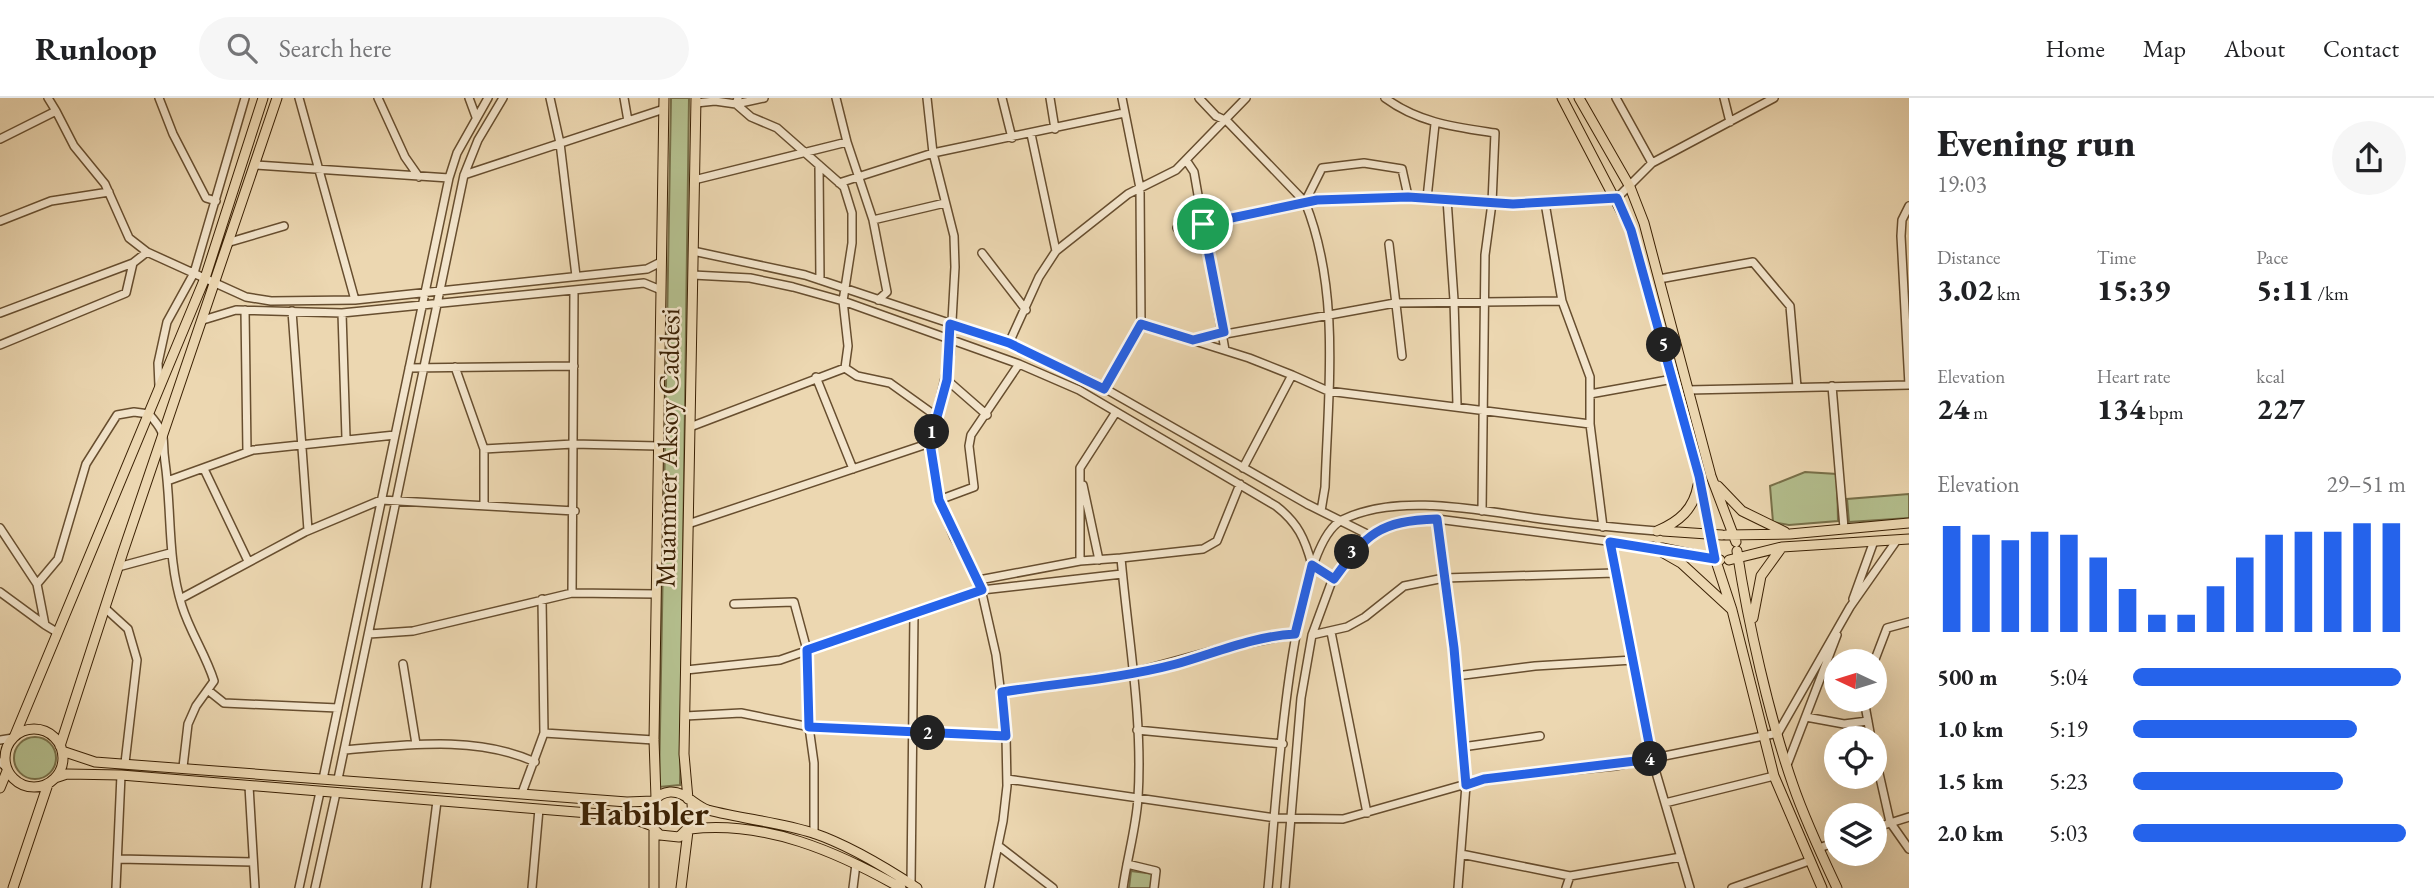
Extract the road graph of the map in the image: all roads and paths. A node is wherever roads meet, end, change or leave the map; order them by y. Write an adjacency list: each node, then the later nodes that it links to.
1 (48, 98): 31 (street)
2 (159, 98): 64 (street)
3 (245, 98): 64 (street)
4 (263, 98): 87 (main road)
5 (277, 98): 48 (main road)
6 (299, 98): 50 (street)
7 (378, 98): 52 (street)
8 (469, 98): 33 (street)
9 (488, 98): 33 (street)
10 (503, 98): 51 (street)
11 (550, 98): 43 (street)
12 (624, 98): 34 (street)
13 (664, 98): 30 (main road, Muammer Aksoy Caddesi)
14 (764, 98): 29 (street)
15 (836, 98): 42 (street)
16 (927, 98): 45 (street)
17 (1002, 98): 40 (street)
18 (1050, 98): 38 (street)
19 (1122, 98): 32 (street)
20 (1199, 98): 35 (street)
21 (1246, 98): 35 (street)
22 (1385, 98): 37 (street)
23 (1562, 98): 62 (main road)
24 (1579, 98): 57 (main road)
25 (1616, 98): 47 (street)
26 (1724, 98): 36 (street)
27 (1773, 98): 36 (street)
28 (696, 101): 29 (street); 55 (main road, Muammer Aksoy Caddesi)
29 (737, 101): 44 (street)
30 (664, 109): 34 (street); 82 (main road, Muammer Aksoy Caddesi)
31 (56, 111): 41 (street); 59 (street)
32 (1124, 113): 38 (street); 58 (street)
33 (476, 117): 54 (street)
34 (628, 121): 43 (street)
35 (1227, 121): 46 (street); 65 (street)
36 (1730, 122): 47 (street)
37 (1435, 124): 61 (street); 67 (street)
38 (1055, 129): 39 (street)
39 (1031, 134): 40 (street); 79 (street)
40 (1012, 138): 45 (street)
41 (0, 139)
42 (847, 142): 44 (street); 53 (street)
43 (560, 143): 51 (street); 86 (street)
44 (805, 153): 49 (street); 55 (street)
45 (933, 153): 53 (street); 66 (street)
46 (1186, 160): 58 (street); 72 (street)
47 (1652, 163): 57 (street)
48 (256, 165): 50 (street); 76 (main road)
49 (819, 165): 56 (street); 89 (street)
50 (319, 171): 52 (street); 96 (street)
51 (464, 175): 92 (street)
52 (419, 177): 54 (street)
53 (860, 177): 56 (street); 70 (street)
54 (449, 178): 95 (street)
55 (694, 180): 78 (main road, Muammer Aksoy Caddesi)
56 (839, 183): 91 (street)
57 (1630, 187): 62 (street); 88 (main road)
58 (1140, 188): 79 (street); 113 (street)
59 (109, 192): 71 (street); 80 (street)
60 (1408, 197): 61 (street); 65 (street); 65 (street)
61 (1427, 198): 63 (street)
62 (1617, 198): 68 (street); 129 (main road)
63 (1447, 199): 67 (street); 99 (street)
64 (216, 201): 84 (street)
65 (1305, 202): 72 (street); 110 (street)
66 (945, 203): 70 (street); 112 (street)
67 (1492, 203): 68 (street); 100 (street)
68 (1545, 203): 101 (street)
69 (1909, 206): 75 (street)
70 (873, 220): 98 (street)
71 (0, 221)
72 (1203, 224): 74 (street); 114 (street)
73 (284, 226): 76 (street)
74 (1178, 228)
75 (1905, 237): 131 (street)
76 (230, 242): 90 (main road)
77 (1389, 244): 103 (street)
78 (693, 251): 85 (main road, Muammer Aksoy Caddesi); 89 (street)
79 (1056, 251): 106 (street)
80 (147, 253): 83 (street); 84 (street)
81 (982, 253): 106 (street)
82 (661, 262): 86 (street); 94 (main road, Muammer Aksoy Caddesi)
83 (133, 263): 108 (street); 118 (street)
84 (194, 274): 87 (street); 135 (street)
85 (693, 275): 97 (street); 146 (main road, Muammer Aksoy Caddesi)
86 (576, 276): 92 (street)
87 (205, 278): 90 (street); 135 (main road)
88 (1659, 279): 133 (street); 136 (main road)
89 (820, 280): 91 (street)
90 (216, 283): 96 (street); 111 (main road)
91 (846, 288): 97 (street); 98 (street)
92 (441, 289): 95 (street); 102 (street)
93 (574, 289): 94 (street); 102 (street); 123 (street)
94 (661, 290): 153 (main road, Muammer Aksoy Caddesi)
95 (424, 291): 96 (street); 104 (street)
96 (355, 300)
97 (843, 300): 115 (street); 126 (street)
98 (878, 300): 112 (street)
99 (1454, 300): 100 (street); 103 (street); 139 (street)
100 (1484, 300): 101 (street); 141 (street)
101 (1562, 301): 138 (street)
102 (438, 303): 104 (street); 122 (street)
103 (1395, 303): 110 (street); 120 (street)
104 (422, 304): 109 (street); 124 (street)
105 (245, 310): 107 (street); 111 (street); 155 (street)
106 (1026, 310): 117 (street)
107 (292, 312): 109 (street); 150 (street)
108 (0, 313)
109 (342, 313): 149 (street)
110 (1328, 316): 114 (street); 137 (street)
111 (203, 320): 147 (main road)
112 (950, 324): 115 (street); 117 (street)
113 (1141, 324): 116 (street); 134 (street)
114 (1224, 332): 116 (street); 119 (street)
115 (951, 340): 121 (street); 130 (street)
116 (1193, 340): 119 (street)
117 (1009, 343): 134 (street)
118 (0, 345)
119 (1225, 350): 127 (street)
120 (1402, 356)
121 (1020, 364): 140 (street); 143 (street)
122 (425, 365): 124 (street); 125 (street); 166 (street)
123 (574, 366): 125 (street); 152 (street)
124 (409, 368): 148 (street)
125 (455, 368): 154 (street)
126 (845, 368): 128 (street); 144 (street)
127 (1292, 375): 137 (street); 157 (street)
128 (816, 377): 146 (street); 159 (street)
129 (1673, 379): 138 (street); 160 (main road)
130 (947, 380): 143 (street); 144 (street)
131 (1909, 384): 132 (street)
132 (1832, 386): 133 (street); 177 (street)
133 (1797, 387): 136 (street)
134 (1104, 389): 157 (street)
135 (159, 390): 142 (main road)
136 (1688, 390): 161 (main road)
137 (1328, 391): 139 (street); 169 (street)
138 (1590, 394): 145 (street)
139 (1457, 405): 141 (street)
140 (1116, 412): 156 (street); 163 (street)
141 (1483, 413): 145 (street); 170 (street)
142 (149, 414): 147 (street); 202 (street); 218 (main road)
143 (987, 415): 165 (street)
144 (936, 416): 151 (street)
145 (1590, 424): 175 (street)
146 (690, 427): 174 (main road, Muammer Aksoy Caddesi)
147 (164, 432): 162 (street); 196 (main road)
148 (395, 435): 149 (street); 164 (street)
149 (346, 438): 150 (street)
150 (302, 443): 155 (street); 178 (street)
151 (930, 443): 159 (street); 165 (street)
152 (573, 444): 153 (street); 154 (street); 168 (street)
153 (659, 446): 206 (main road, Muammer Aksoy Caddesi)
154 (484, 449): 167 (street)
155 (247, 452): 158 (street)
156 (1080, 468): 192 (street); 194 (street)
157 (1243, 468): 169 (street)
158 (204, 469): 162 (street); 193 (street)
159 (853, 469): 174 (street)
160 (1699, 476): 179 (main road); 180 (main road)
161 (1711, 476): 181 (main road); 189 (main road)
162 (170, 480): 190 (street)
163 (1240, 484): 191 (street); 195 (street)
164 (381, 500): 166 (street); 178 (street); 232 (street)
165 (939, 500): 201 (street)
166 (397, 501): 167 (street); 220 (street)
167 (484, 505): 168 (street)
168 (575, 511): 205 (street)
169 (1321, 511): 172 (street)
170 (1482, 511): 172 (street); 175 (street)
171 (1437, 519): 182 (street); 186 (street); 199 (street)
172 (1341, 520): 182 (street); 195 (street)
173 (1909, 523): 177 (main road)
174 (688, 524): 227 (main road, Muammer Aksoy Caddesi)
175 (1603, 527): 179 (street)
176 (0, 528): 202 (street)
177 (1844, 528): 181 (main road)
178 (308, 530): 193 (street)
179 (1657, 531): 180 (main road)
180 (1710, 534): 189 (main road)
181 (1790, 534): 189 (main road)
182 (1369, 535): 200 (street)
183 (1909, 539): 184 (main road)
184 (1897, 540): 185 (main road); 210 (street)
185 (1874, 541): 188 (main road); 210 (street)
186 (1610, 542): 187 (street); 197 (street)
187 (1653, 547): 189 (main road); 212 (main road)
188 (1782, 547): 189 (main road); 217 (main road)
189 (1726, 549): 212 (main road); 217 (main road)
190 (170, 553): 196 (street); 207 (street)
191 (1121, 558): 192 (street); 198 (street)
192 (1099, 559): 194 (street)
193 (248, 561): 207 (street)
194 (1080, 561): 201 (street)
195 (1312, 565): 200 (street); 221 (street)
196 (118, 567): 211 (main road)
197 (1615, 573): 199 (street); 225 (street)
198 (1122, 574): 203 (street); 228 (street)
199 (1444, 578): 219 (street); 229 (street)
200 (1334, 579): 222 (street)
201 (979, 580): 203 (street)
202 (37, 584): 216 (street)
203 (982, 590): 213 (street); 231 (street)
204 (0, 593): 216 (street)
205 (572, 593): 206 (street); 208 (street)
206 (656, 594): 248 (main road, Muammer Aksoy Caddesi)
207 (180, 599): 230 (street)
208 (542, 599): 220 (street); 240 (street)
209 (734, 604): 224 (street)
210 (1850, 607): 215 (street)
211 (106, 609): 252 (main road); 256 (street)
212 (1732, 610): 246 (main road)
213 (914, 613): 224 (street); 241 (street)
214 (1909, 622): 223 (street)
215 (1840, 624): 235 (street); 242 (street)
216 (45, 625): 218 (street)
217 (1752, 627): 242 (main road)
218 (55, 631): 245 (main road)
219 (1331, 632): 222 (street); 279 (street)
220 (369, 634): 253 (street)
221 (1295, 634): 228 (street); 250 (street)
222 (1312, 635): 282 (street)
223 (1879, 649)
224 (807, 650): 227 (street); 238 (street)
225 (1633, 660): 229 (street); 254 (street)
226 (403, 664): 249 (street)
227 (686, 670): 234 (main road, Muammer Aksoy Caddesi)
228 (1135, 672): 231 (street); 239 (street)
229 (1457, 677): 251 (street)
230 (209, 691): 232 (street); 259 (street)
231 (1002, 692): 243 (street)
232 (338, 708): 262 (street)
233 (1866, 712): 236 (street)
234 (685, 716): 238 (street); 276 (main road, Muammer Aksoy Caddesi)
235 (1806, 717): 236 (street); 257 (street)
236 (1868, 721): 237 (street)
237 (1869, 726)
238 (809, 727): 241 (street); 287 (street)
239 (1137, 730): 250 (street); 273 (street)
240 (544, 733): 248 (street); 255 (street)
241 (914, 733): 243 (street); 300 (street)
242 (1778, 733): 246 (street); 257 (main road)
243 (1006, 736): 264 (street)
244 (1540, 736): 251 (street)
245 (14, 737): 247 (street); 252 (main road); 258 (main road)
246 (1762, 737): 254 (street); 261 (main road)
247 (0, 740)
248 (654, 740): 274 (main road, Muammer Aksoy Caddesi)
249 (416, 744): 253 (street); 255 (street)
250 (1283, 744): 281 (street)
251 (1462, 747): 266 (street)
252 (61, 748): 256 (main road); 265 (main road)
253 (344, 750): 263 (street)
254 (1652, 759): 266 (street); 277 (street)
255 (535, 762): 272 (street)
256 (125, 763): 259 (main road)
257 (1787, 765): 290 (main road)
258 (5, 767): 265 (main road); 268 (main road)
259 (183, 767): 262 (main road)
260 (121, 775): 265 (main road); 267 (main road); 294 (street)
261 (1774, 776): 277 (street); 295 (main road)
262 (323, 779): 263 (main road)
263 (338, 779): 272 (main road)
264 (1007, 779): 273 (street); 289 (street)
265 (52, 781): 301 (main road)
266 (1466, 785): 279 (street); 292 (street)
267 (249, 786): 270 (main road); 296 (street)
268 (0, 788)
269 (1883, 789): 283 (street)
270 (320, 792): 271 (main road); 304 (street)
271 (336, 793): 275 (main road); 305 (street)
272 (522, 793): 274 (main road)
273 (1138, 797): 281 (street); 298 (street)
274 (655, 799): 276 (main road); 285 (main road)
275 (437, 801): 278 (main road); 306 (street)
276 (690, 801): 286 (main road); 287 (main road)
277 (1665, 803): 293 (street)
278 (539, 809): 285 (main road); 307 (street)
279 (1367, 813): 282 (street)
280 (1909, 817): 283 (street)
281 (1275, 818): 282 (street); 316 (street)
282 (1290, 819): 317 (street)
283 (1890, 822): 284 (street); 291 (street)
284 (1887, 823)
285 (652, 828): 286 (main road); 308 (main road)
286 (689, 830): 297 (main road); 309 (main road)
287 (814, 834): 300 (main road)
288 (1824, 846): 290 (street)
289 (1000, 847): 312 (street); 313 (street)
290 (1819, 848): 323 (main road)
291 (1909, 849)
292 (1461, 854): 299 (street); 318 (street)
293 (1681, 857): 299 (street); 320 (street)
294 (119, 859): 296 (street); 302 (street)
295 (1809, 861): 321 (street); 322 (main road)
296 (253, 862): 303 (street)
297 (856, 864): 310 (street); 311 (main road)
298 (1127, 864): 314 (street); 315 (street)
299 (1570, 876): 319 (street)
300 (914, 886)
301 (13, 888)
302 (116, 888)
303 (255, 888)
304 (299, 888)
305 (316, 888)
306 (426, 888)
307 (532, 888)
308 (654, 888)
309 (681, 888)
310 (853, 888)
311 (901, 888)
312 (989, 888)
313 (1053, 888)
314 (1123, 888)
315 (1154, 888)
316 (1268, 888)
317 (1285, 888)
318 (1458, 888)
319 (1566, 888)
320 (1690, 888)
321 (1732, 888)
322 (1822, 888)
323 (1837, 888)

